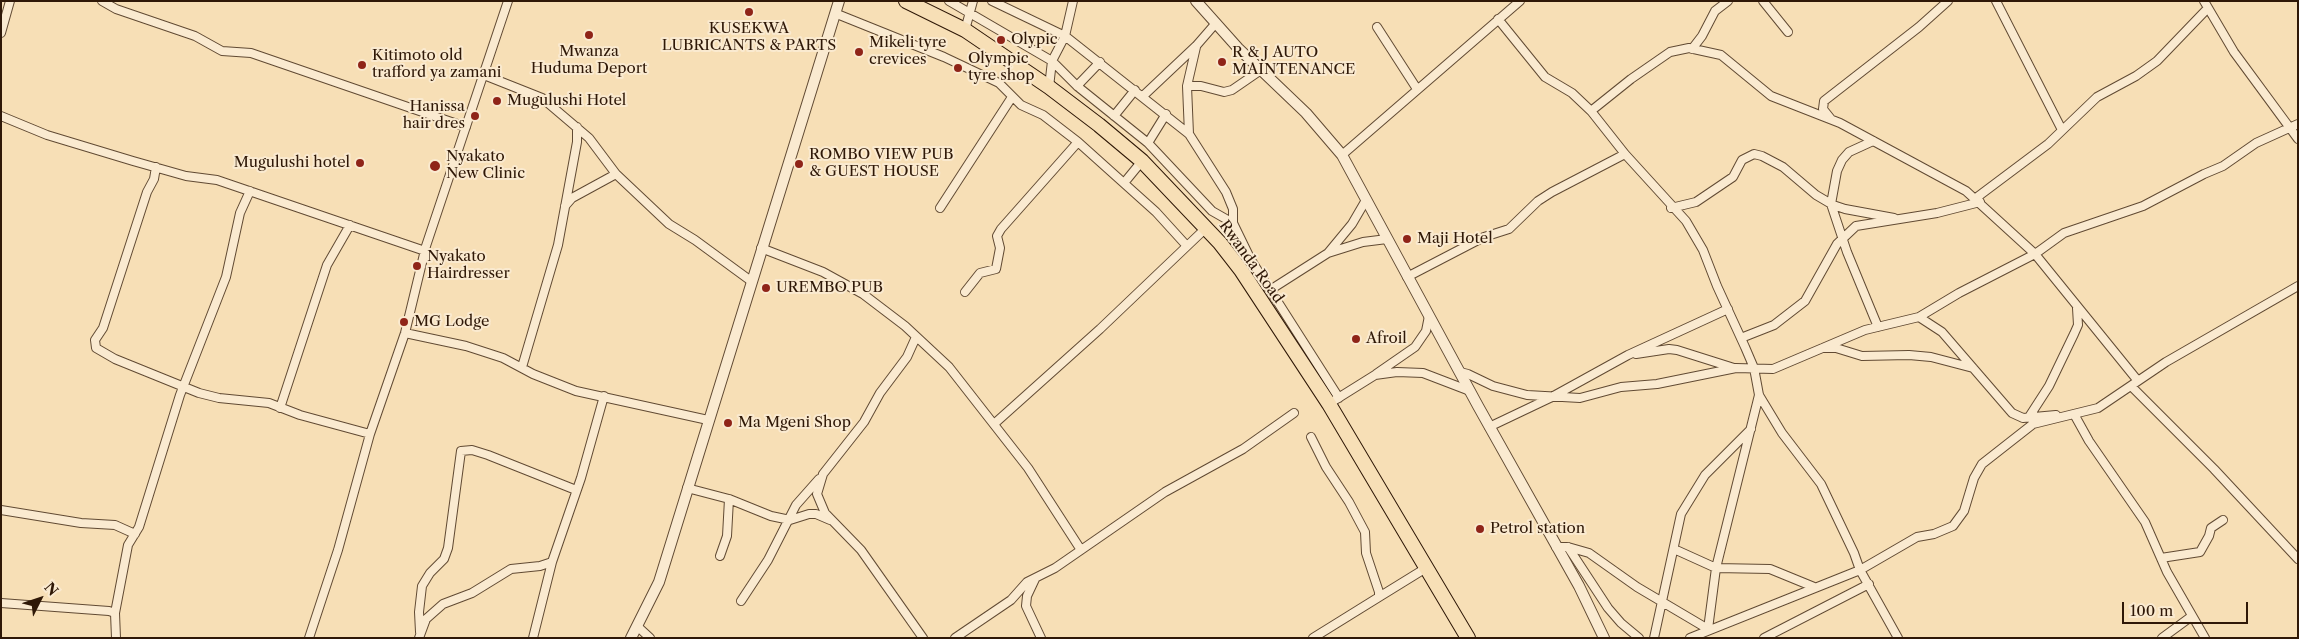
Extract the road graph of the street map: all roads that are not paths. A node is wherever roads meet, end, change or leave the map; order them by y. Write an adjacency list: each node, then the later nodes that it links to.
1 (10, 1): 24 (street)
2 (102, 1): 45 (street)
3 (508, 1): 31 (street)
4 (839, 1): 17 (street)
5 (906, 1): 22 (highway, Rwanda Road)
6 (949, 1): 18 (street)
7 (973, 1): 18 (street)
8 (992, 1): 25 (street)
9 (1072, 1): 25 (street)
10 (1196, 1): 20 (street)
11 (1520, 1): 19 (street)
12 (1728, 1): 27 (street)
13 (1763, 1): 23 (street)
14 (1948, 1): 43 (street)
15 (1996, 1): 48 (street)
16 (2206, 4): 47 (street); 48 (street)
17 (837, 14): 38 (street); 74 (street)
18 (970, 14): 22 (street); 28 (street)
19 (1498, 19): 35 (street); 39 (street)
20 (1216, 23): 26 (street); 30 (street)
21 (1377, 28): 35 (street)
22 (965, 30): 34 (highway, Rwanda Road)
23 (1788, 32)
24 (1, 33)
25 (1065, 36): 28 (street); 29 (street)
26 (1196, 46): 33 (street); 37 (street)
27 (1692, 49): 39 (street); 43 (street)
28 (1052, 61): 32 (street); 34 (street)
29 (1100, 62): 32 (street); 36 (street)
30 (1261, 70): 33 (street); 54 (street)
31 (484, 75): 45 (street); 46 (street)
32 (1077, 86): 42 (street)
33 (1187, 86): 49 (street)
34 (1049, 87): 56 (highway, Rwanda Road)
35 (1417, 89): 54 (street)
36 (1135, 90): 37 (street); 42 (street)
37 (1143, 96): 40 (street)
38 (1012, 97): 52 (street); 64 (street)
39 (1591, 111): 55 (street)
40 (1166, 114): 49 (street); 53 (street)
41 (1, 116): 57 (street)
42 (1114, 116): 53 (street)
43 (1831, 120): 51 (street)
44 (2298, 124): 47 (street)
45 (466, 127): 75 (street)
46 (577, 127): 58 (street); 66 (street)
47 (2291, 129): 50 (street); 77 (street)
48 (2062, 130): 62 (street)
49 (1189, 134): 68 (street)
50 (2298, 139)
51 (1873, 141): 62 (street); 63 (street)
52 (1078, 142): 59 (street); 82 (street)
53 (1148, 142): 68 (street)
54 (1342, 154): 61 (street)
55 (1625, 154): 65 (street); 78 (street)
56 (1142, 161): 59 (street); 70 (highway, Rwanda Road)
57 (156, 168): 60 (street); 100 (street)
58 (616, 174): 66 (street); 79 (street)
59 (1124, 183): 73 (street)
60 (250, 191): 69 (street); 100 (street)
61 (1366, 200): 72 (street); 76 (street)
62 (1978, 200): 67 (street); 77 (street)
63 (1831, 204): 65 (street); 67 (street); 71 (street)
64 (940, 208)
65 (1671, 208): 83 (street)
66 (563, 209): 93 (street)
67 (1904, 219): 71 (street)
68 (1233, 223): 81 (street)
69 (350, 225): 75 (street); 106 (street)
70 (1206, 228): 73 (street); 105 (highway, Rwanda Road)
71 (1843, 237): 87 (street); 90 (street)
72 (1387, 238): 76 (street); 78 (street)
73 (1186, 245): 111 (street)
74 (761, 248): 79 (street); 89 (street)
75 (425, 250): 88 (street)
76 (1328, 253): 81 (street)
77 (2035, 254): 84 (street); 86 (street)
78 (1407, 277): 85 (street)
79 (751, 282): 110 (street)
80 (2298, 286): 99 (street)
81 (1270, 290): 105 (street)
82 (965, 292)
83 (1728, 308): 90 (street); 92 (street)
84 (2077, 308): 99 (street); 109 (street)
85 (1429, 316): 97 (street); 98 (street)
86 (1919, 317): 87 (street); 96 (street)
87 (1878, 327): 91 (street)
88 (405, 333): 93 (street); 114 (street)
89 (916, 336): 111 (street); 116 (street)
90 (1741, 338): 95 (street)
91 (1819, 348): 95 (street); 96 (street)
92 (1628, 356): 94 (street); 104 (street)
93 (522, 367): 103 (street)
94 (1736, 368): 95 (street); 104 (street)
95 (1754, 368): 102 (street)
96 (1974, 369): 109 (street)
97 (1460, 372): 101 (street); 104 (street)
98 (1375, 376): 101 (street); 105 (street)
99 (2134, 383): 108 (street); 131 (street)
100 (184, 386): 106 (street); 124 (street)
101 (1470, 391): 112 (street)
102 (1759, 395): 113 (street); 135 (street)
103 (604, 396): 110 (street); 118 (street)
104 (1550, 398): 112 (street)
105 (1334, 401): 133 (highway, Rwanda Road)
106 (280, 408): 114 (street)
107 (1294, 413): 128 (street)
108 (2073, 414): 109 (street); 130 (street); 135 (street)
109 (2029, 417)
110 (708, 420): 117 (street)
111 (994, 424): 128 (street)
112 (1489, 427): 125 (street)
113 (1752, 429): 127 (street); 134 (street)
114 (370, 434): 149 (street)
115 (1311, 438): 139 (street)
116 (823, 474): 121 (street); 123 (street)
117 (687, 488): 119 (street); 145 (street)
118 (576, 490): 132 (street); 147 (street)
119 (729, 499): 121 (street); 129 (street)
120 (1, 510): 124 (street)
121 (790, 520): 123 (street); 140 (street)
122 (2223, 520): 130 (street)
123 (834, 522): 153 (street)
124 (134, 534): 143 (street)
125 (1556, 547): 126 (street); 158 (street)
126 (1568, 547): 141 (street); 159 (street)
127 (1674, 549): 134 (street); 141 (street)
128 (1081, 550): 136 (street)
129 (720, 556)
130 (2161, 558): 144 (street)
131 (2298, 559)
132 (552, 562): 147 (street); 150 (street)
133 (1426, 568): 139 (street); 157 (highway, Rwanda Road)
134 (1716, 568): 138 (street); 146 (street)
135 (1860, 570): 137 (street); 138 (street)
136 (1035, 579): 154 (street); 155 (street)
137 (1869, 584): 162 (street); 163 (street)
138 (1814, 587): 146 (street)
139 (1379, 596): 156 (street)
140 (741, 601)
141 (1664, 602): 146 (street); 160 (street)
142 (1, 603): 143 (street)
143 (115, 613): 148 (street)
144 (2192, 616): 164 (street); 165 (street)
145 (637, 626): 151 (street); 152 (street)
146 (1708, 629): 161 (street)
147 (420, 635)
148 (116, 638)
149 (309, 638)
150 (533, 638)
151 (631, 638)
152 (650, 638)
153 (923, 638)
154 (955, 638)
155 (1041, 638)
156 (1313, 638)
157 (1468, 638)
158 (1604, 638)
159 (1639, 638)
160 (1654, 638)
161 (1690, 638)
162 (1764, 638)
163 (1898, 638)
164 (2162, 638)
165 (2205, 638)

